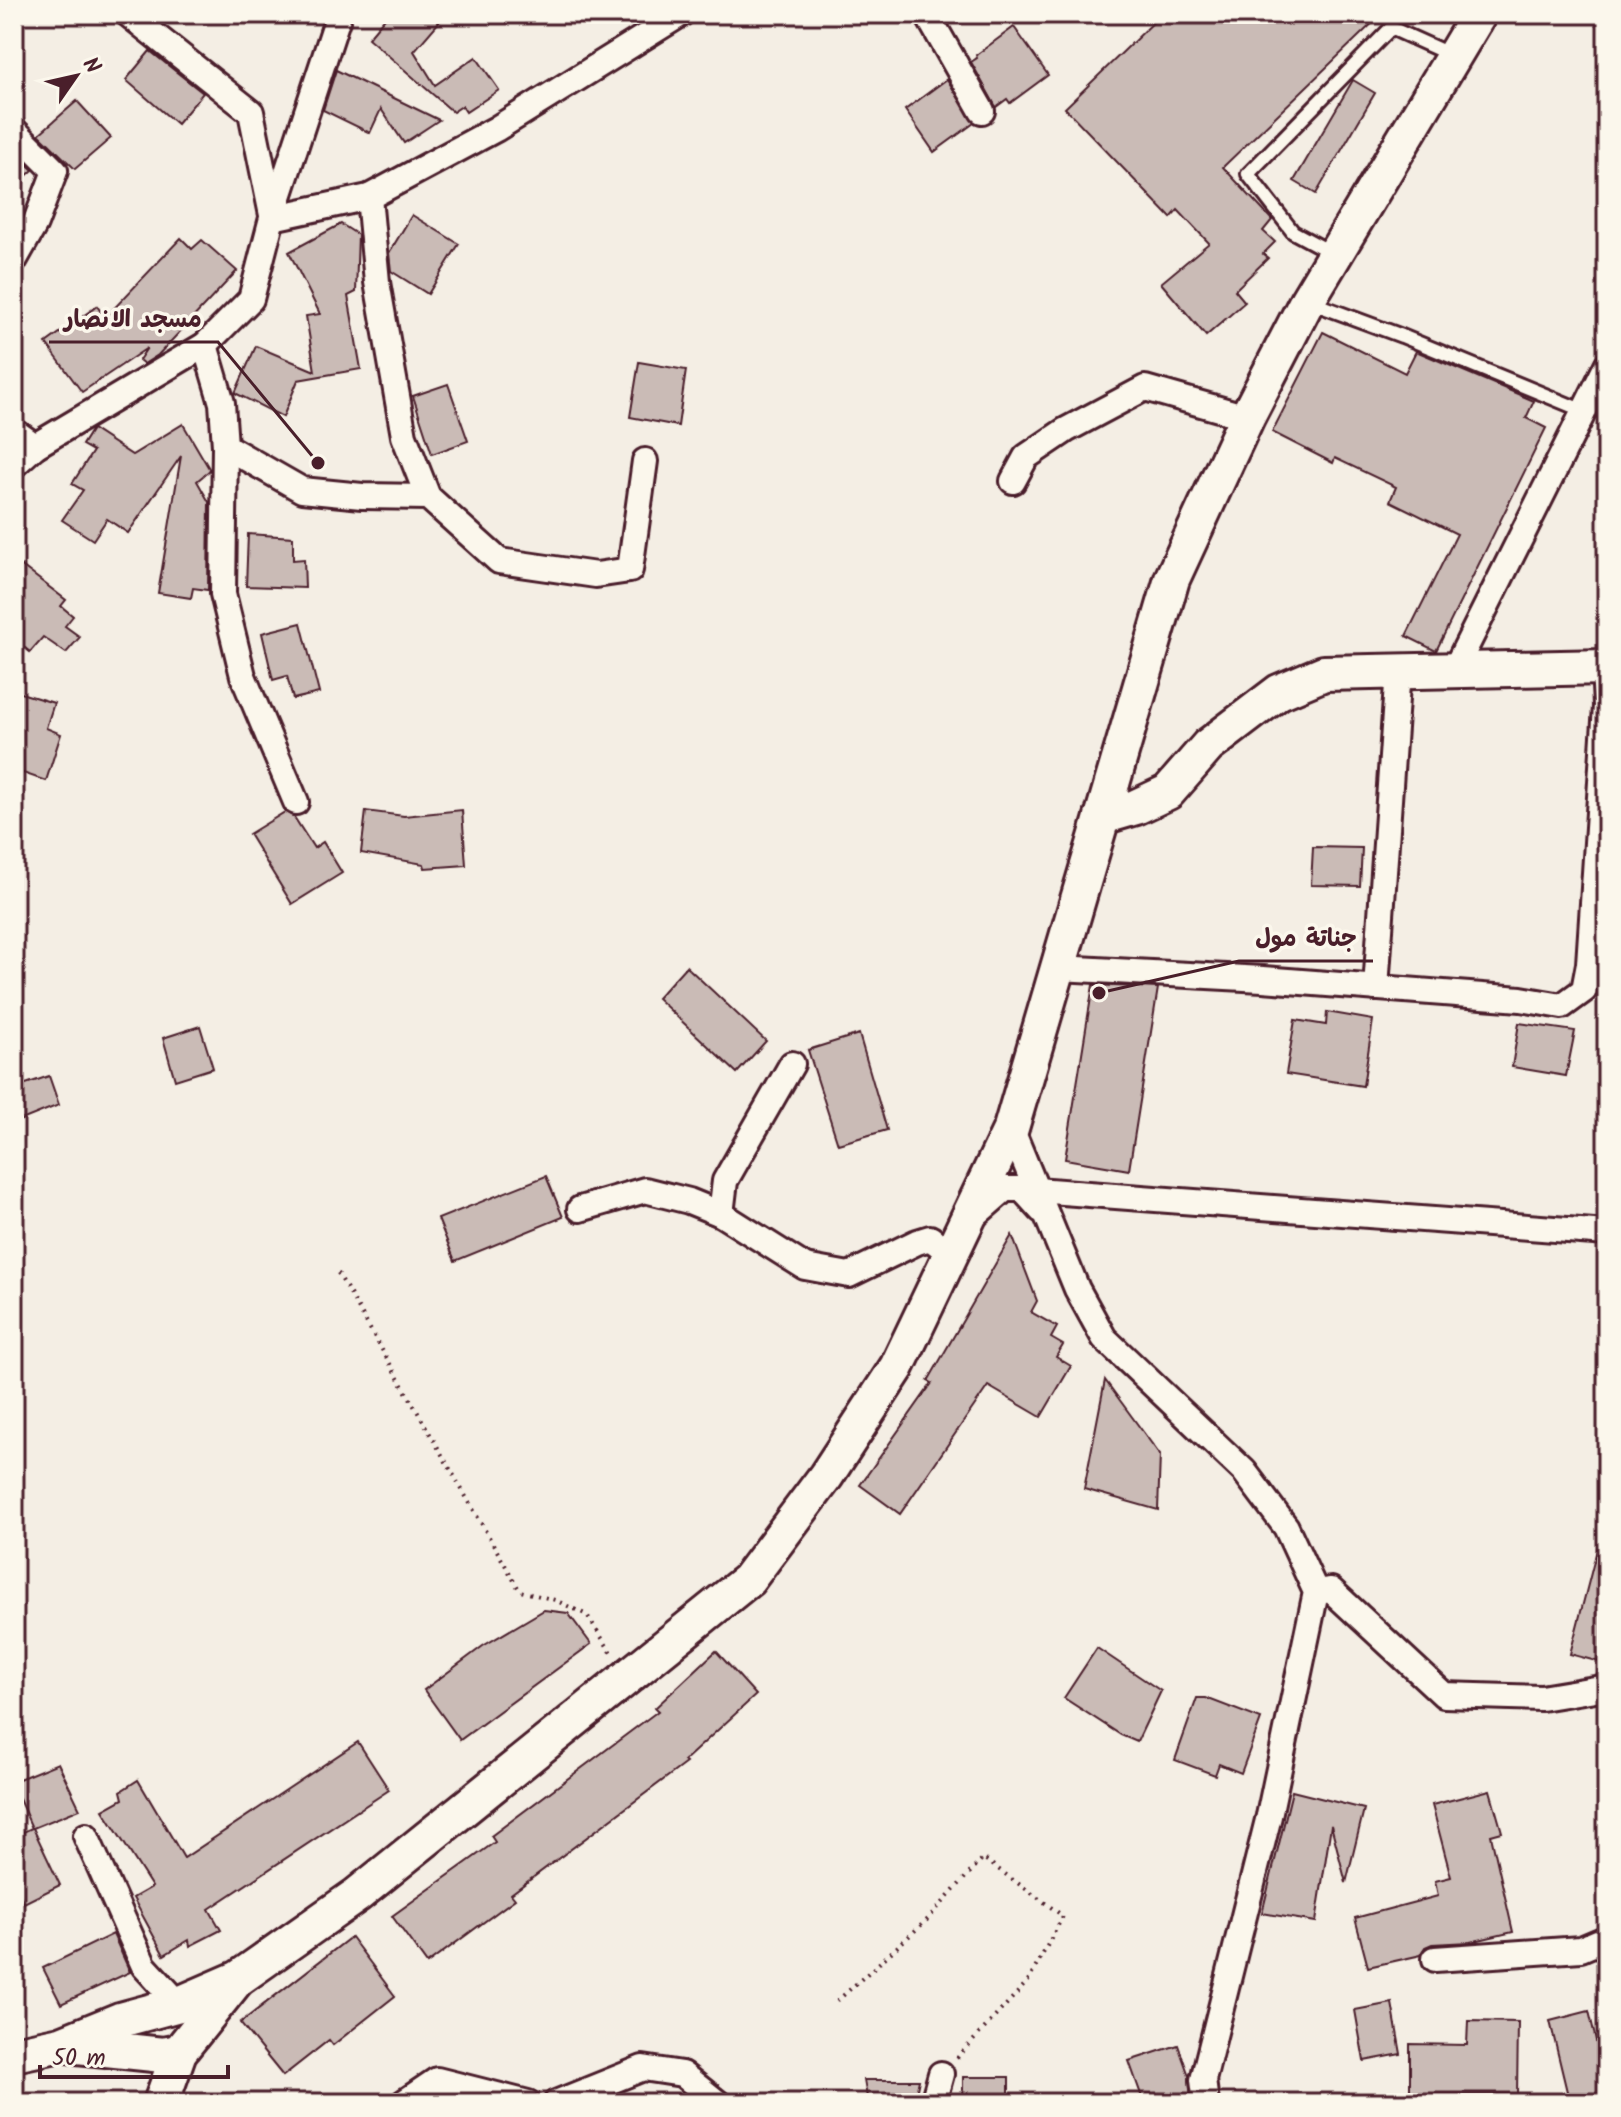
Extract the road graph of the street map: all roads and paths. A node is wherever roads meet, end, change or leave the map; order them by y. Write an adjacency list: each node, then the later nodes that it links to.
1 (128, 14): 10 (street)
2 (339, 14): 10 (street)
3 (681, 14): 9 (street)
4 (927, 14): 7 (street)
5 (1479, 14): 6 (street)
6 (1453, 56): 11 (street); 11 (lane)
7 (982, 111)
8 (14, 130): 12 (street)
9 (369, 197): 10 (street); 24 (street)
10 (272, 218): 14 (street)
11 (1335, 254): 13 (street)
12 (14, 261)
13 (1307, 301): 16 (lane); 17 (street)
14 (205, 345): 19 (street); 20 (street)
15 (1607, 365): 16 (street)
16 (1584, 411): 26 (street)
17 (1247, 417): 23 (street); 29 (street)
18 (14, 431): 19 (street)
19 (35, 446): 22 (street)
20 (225, 446): 24 (street); 28 (street)
21 (645, 461): 24 (street)
22 (14, 465)
23 (1013, 481)
24 (428, 497)
25 (1606, 667): 26 (street); 31 (street)
26 (1455, 669): 27 (street)
27 (1398, 670): 29 (street); 31 (street)
28 (296, 802)
29 (1102, 817): 30 (street)
30 (1059, 968): 31 (street); 33 (street)
31 (1376, 988)
32 (792, 1064): 36 (street)
33 (1011, 1128): 34 (street); 38 (street)
34 (1036, 1190): 37 (street); 39 (street)
35 (580, 1209): 36 (street)
36 (721, 1214): 40 (street)
37 (1047, 1217): 38 (street); 42 (street)
38 (965, 1224): 40 (street)
39 (1607, 1233)
40 (951, 1254): 43 (street)
41 (338, 1273): 43 (path)
42 (1316, 1592): 44 (street); 62 (street)
43 (627, 1678): 48 (street)
44 (1607, 1687)
45 (86, 1836): 50 (street)
46 (1607, 1938): 47 (street)
47 (1435, 1959)
48 (239, 1978): 50 (street); 52 (street)
49 (837, 2001): 54 (path)
50 (179, 2004): 51 (street); 52 (street)
51 (124, 2033): 52 (street); 53 (street); 55 (street)
52 (179, 2052): 56 (street)
53 (14, 2054)
54 (941, 2074): 61 (street)
55 (148, 2103)
56 (161, 2103)
57 (403, 2103): 58 (street)
58 (528, 2103)
59 (556, 2103): 60 (street)
60 (718, 2103)
61 (933, 2103)
62 (1206, 2103)

